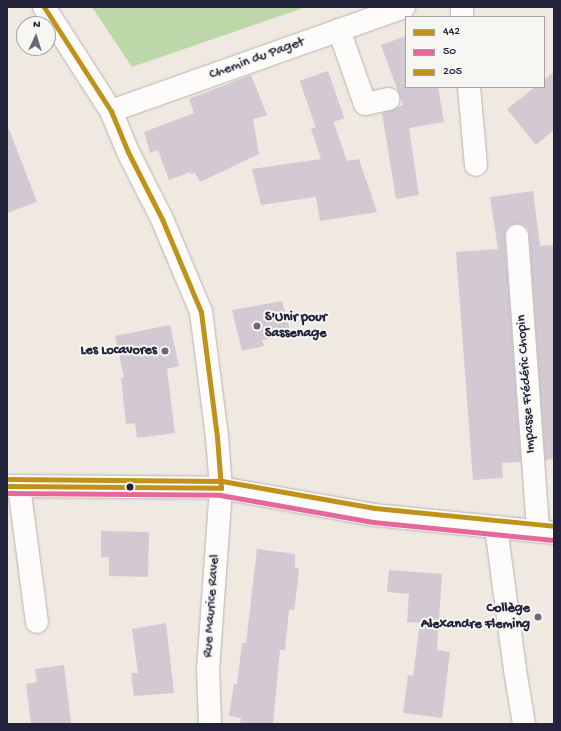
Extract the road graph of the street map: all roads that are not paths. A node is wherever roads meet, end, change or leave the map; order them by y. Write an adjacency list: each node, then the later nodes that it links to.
1 (44, 7): 6 (street, Rue Maurice Ravel)
2 (404, 7): 3 (street, Chemin du Paget)
3 (339, 30): 5 (street); 6 (street, Chemin du Paget)
4 (469, 88): 7 (street)
5 (388, 98)
6 (110, 111): 10 (street, Rue Maurice Ravel)
7 (476, 165)
8 (517, 236): 12 (street, Impasse Frédéric Chopin)
9 (13, 486): 10 (street); 13 (street)
10 (221, 488): 11 (street); 14 (street, Rue Maurice Ravel)
11 (496, 527): 12 (street); 15 (street)
12 (546, 532)
13 (37, 622)
14 (210, 724)
15 (524, 724)

